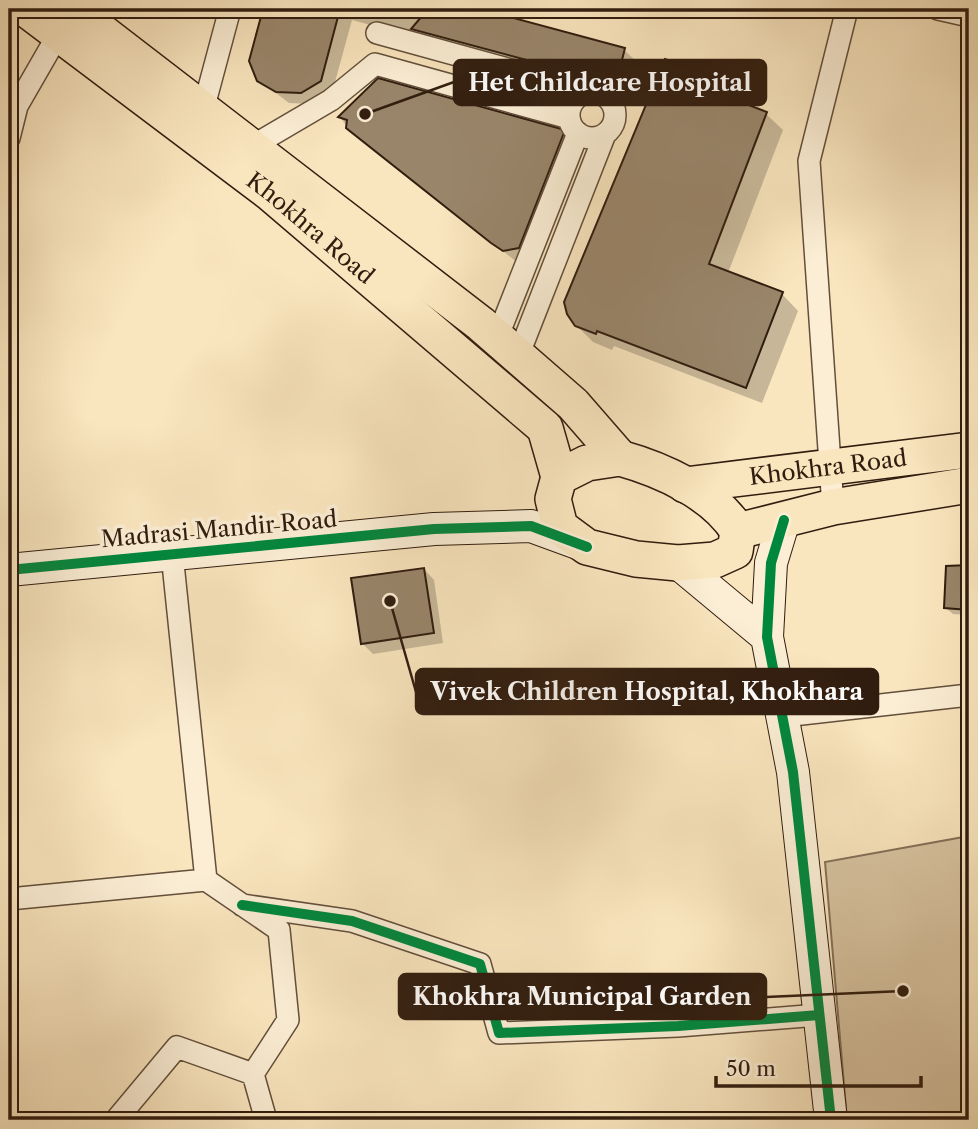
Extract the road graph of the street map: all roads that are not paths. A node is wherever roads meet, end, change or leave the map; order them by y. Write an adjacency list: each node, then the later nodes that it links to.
1 (26, 9): 6 (main road, Khokhra Road)
2 (230, 9): 9 (street)
3 (847, 9): 17 (street)
4 (938, 9): 5 (street)
5 (969, 16)
6 (65, 21): 9 (main road, Khokhra Road); 12 (street); 20 (main road, Khokhra Road)
7 (377, 33): 8 (street)
8 (591, 92): 10 (street); 11 (street)
9 (203, 110): 13 (main road, Khokhra Road)
10 (573, 125): 11 (street); 13 (street); 14 (street)
11 (605, 134): 14 (street)
12 (9, 138)
13 (251, 147): 14 (main road, Khokhra Road)
14 (507, 347): 16 (main road, Khokhra Road)
15 (969, 450): 17 (main road, Khokhra Road)
16 (620, 458): 18 (main road); 20 (main road)
17 (828, 467): 18 (main road, Khokhra Road); 21 (street)
18 (685, 485): 24 (main road)
19 (969, 485): 21 (main road, Khokhra Road)
20 (556, 488): 23 (street); 25 (main road, Khokhra Road)
21 (833, 507): 22 (main road, Khokhra Road)
22 (784, 520): 24 (main road, Khokhra Road); 29 (street)
23 (433, 529): 25 (street); 26 (street, Madrasi Mandir Road)
24 (738, 531): 27 (main road)
25 (587, 547): 27 (main road)
26 (172, 554): 28 (street, Madrasi Mandir Road); 32 (street)
27 (678, 564): 29 (street)
28 (9, 570)
29 (766, 637): 31 (street)
30 (969, 695): 31 (street)
31 (784, 716): 35 (street)
32 (206, 880): 33 (street); 34 (street)
33 (9, 898)
34 (242, 905): 35 (street); 36 (street)
35 (820, 1015): 39 (street)
36 (253, 1074): 37 (street); 38 (street)
37 (116, 1120)
38 (266, 1120)
39 (831, 1120)

